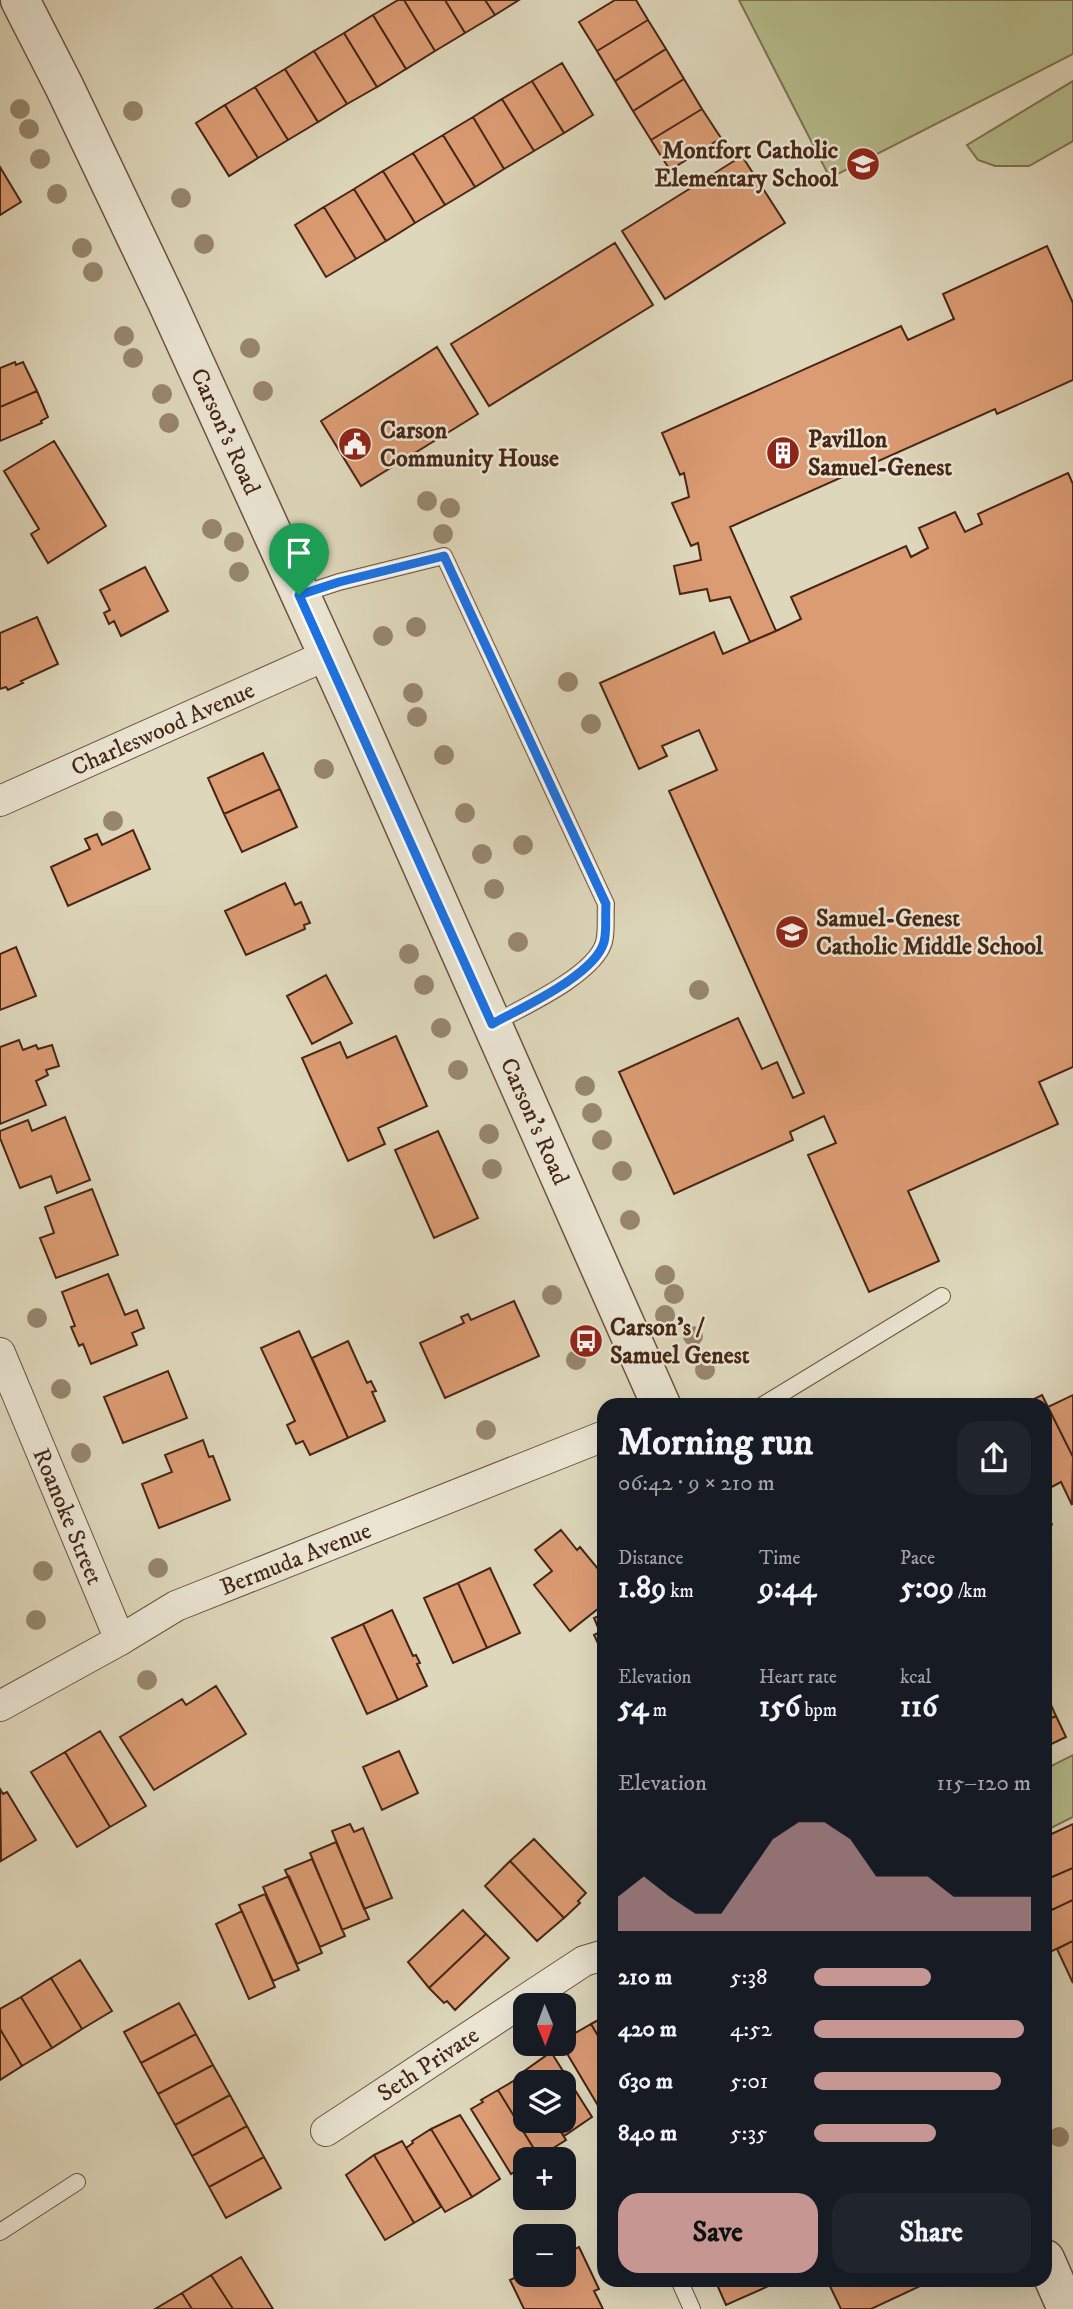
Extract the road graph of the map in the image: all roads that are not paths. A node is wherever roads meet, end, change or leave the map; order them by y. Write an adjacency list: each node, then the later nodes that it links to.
1 (20, 0): 2 (street, Carson's Road)
2 (299, 595): 3 (street, Carson's Road); 5 (lane)
3 (327, 655): 4 (street, Charleswood Avenue); 5 (street, Carson's Road)
4 (0, 801)
5 (492, 1024): 8 (street, Carson's Road)
6 (942, 1296): 9 (lane)
7 (0, 1353): 11 (street, Roanoke Street)
8 (658, 1398)
9 (774, 1398)
10 (597, 1439): 11 (street, Bermuda Avenue)
11 (120, 1640): 12 (street, Bermuda Avenue)
12 (0, 1706)
13 (597, 1957): 14 (street, Seth Private)
14 (326, 2131)
15 (77, 2182): 16 (lane)
16 (0, 2232)
17 (1052, 2274): 20 (street)
18 (682, 2287): 19 (lane)
19 (692, 2309)
20 (1068, 2309)

